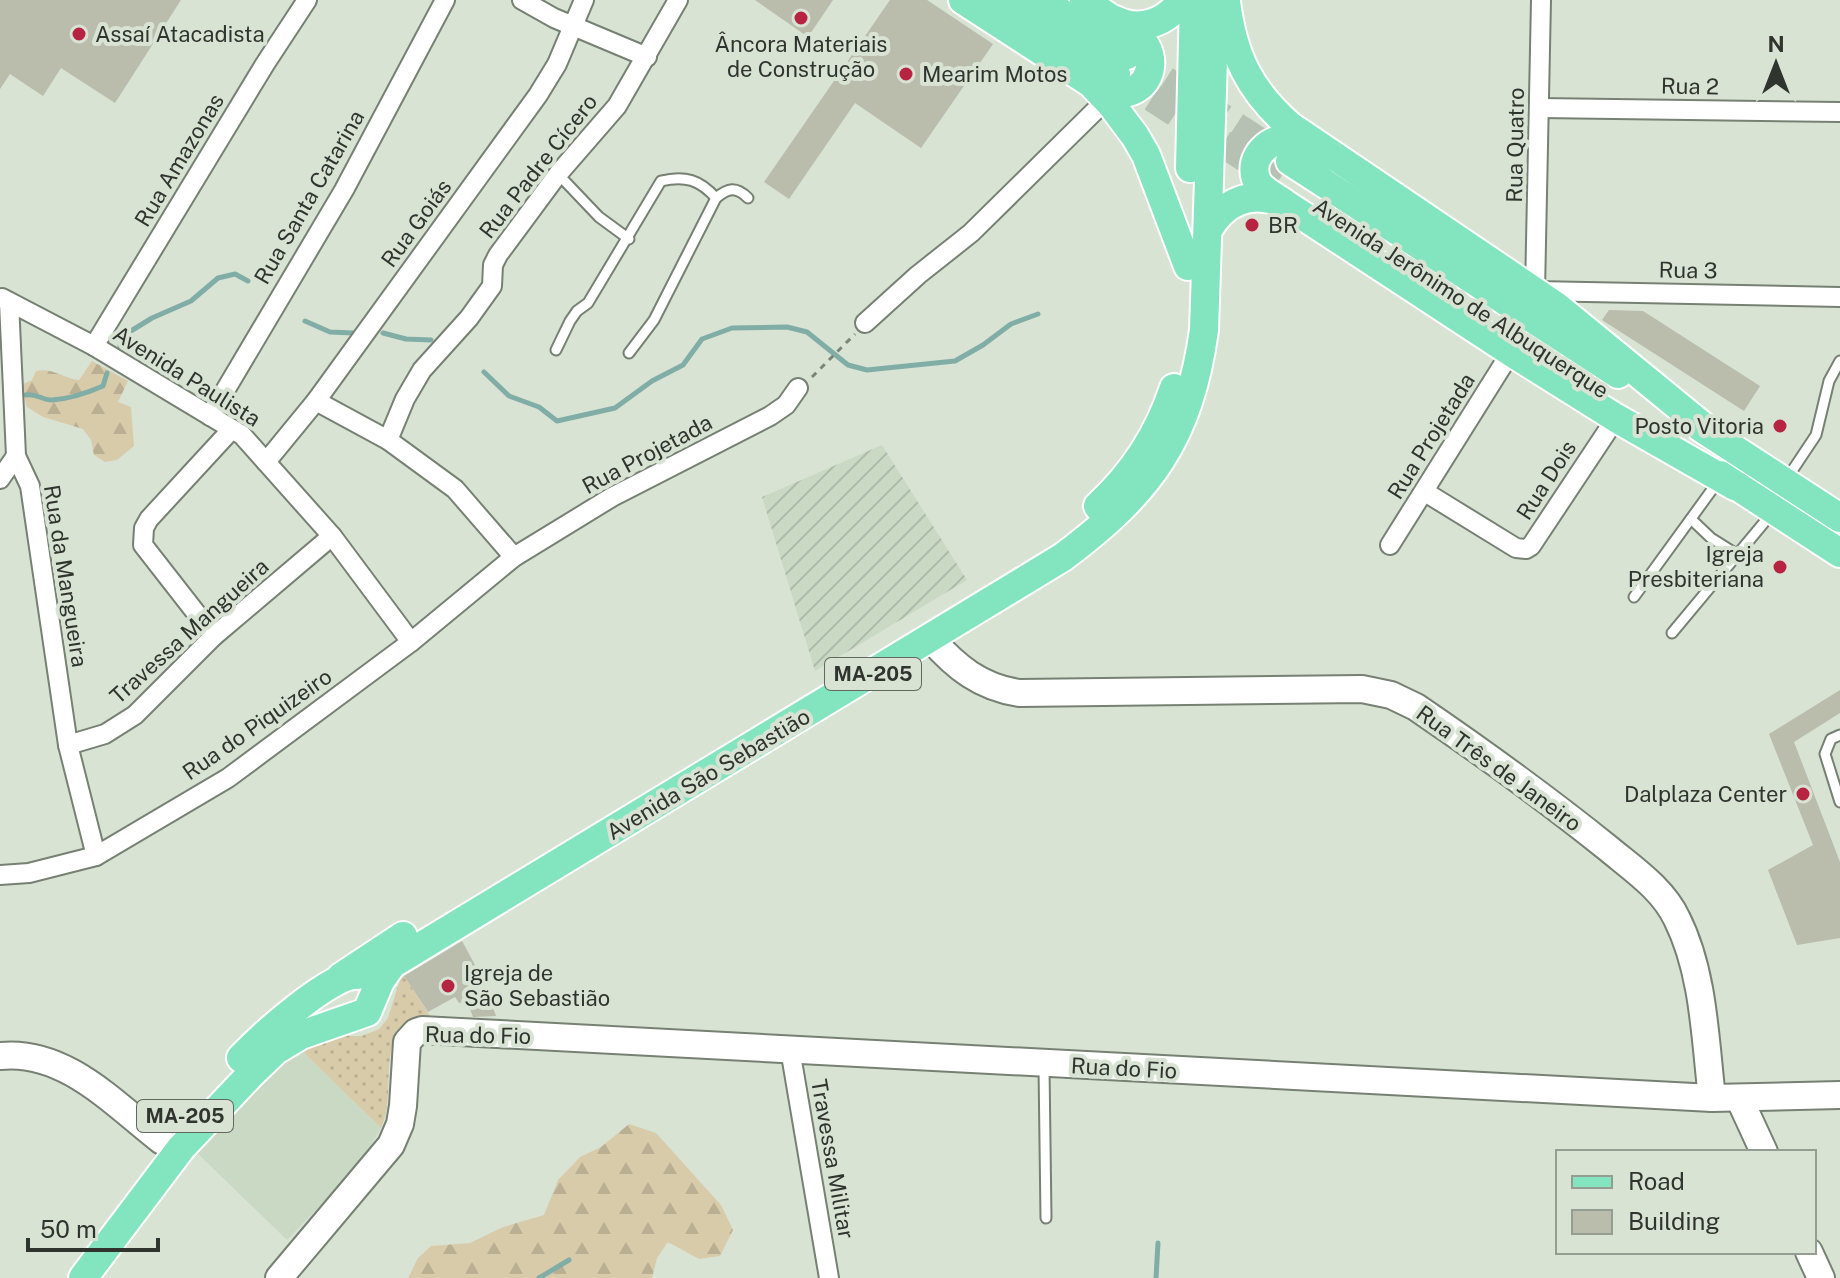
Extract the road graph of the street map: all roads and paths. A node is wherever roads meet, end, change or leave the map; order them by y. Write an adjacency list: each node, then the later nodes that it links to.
1 (307, 0): 33 (street, Rua Amazonas)
2 (445, 0): 41 (street, Rua Santa Catarina)
3 (522, 0): 16 (street)
4 (584, 0): 16 (street, Rua Goiás)
5 (678, 0): 17 (street, Rua Padre Cícero)
6 (963, 0): 18 (main road)
7 (1001, 0): 18 (main road)
8 (1041, 0): 18 (main road)
9 (1084, 0): 15 (main road)
10 (1182, 0): 15 (main road)
11 (1194, 0): 28 (main road, Avenida São Sebastião)
12 (1215, 0): 26 (main road, Avenida São Sebastião)
13 (1226, 0): 21 (main road)
14 (1541, 0): 19 (street, Rua Quatro)
15 (1114, 20): 18 (main road)
16 (575, 24): 17 (street); 40 (street, Rua Goiás)
17 (647, 57): 22 (street, Rua Padre Cícero)
18 (1110, 78): 28 (main road); 32 (street)
19 (1540, 108): 20 (street, Rua 2); 29 (street, Rua Quatro)
20 (1840, 112)
21 (1334, 157): 23 (main road); 29 (main road)
22 (558, 174): 27 (lane); 45 (street, Rua Padre Cícero)
23 (1284, 182): 26 (main road); 35 (main road); 44 (main road, Avenida Jerônimo de Albuquerque); 49 (main road, Avenida Jerônimo de Albuquerque)
24 (716, 198): 25 (lane); 27 (lane); 36 (lane)
25 (748, 198)
26 (1208, 230): 63 (main road, Avenida São Sebastião / MA-205)
27 (629, 239): 34 (lane)
28 (1188, 266): 70 (main road, Avenida São Sebastião / MA-205)
29 (1535, 291): 30 (street, Rua 3); 44 (main road)
30 (1840, 297)
31 (5, 299): 33 (street, Avenida Paulista); 46 (street, Rua da Mangueira)
32 (859, 329): 38 (path)
33 (94, 346): 41 (street, Avenida Paulista)
34 (556, 350)
35 (1511, 352): 42 (main road); 51 (street, Rua Projetada)
36 (629, 353)
37 (1840, 361): 50 (lane)
38 (814, 375)
39 (798, 388): 59 (street, Rua Projetada)
40 (316, 401): 45 (street); 47 (street, Rua Goiás)
41 (210, 416): 43 (street, Avenida Paulista)
42 (1616, 418): 49 (main road); 51 (street, Rua Dois)
43 (232, 429): 47 (street, Avenida Paulista); 62 (street)
44 (1716, 437): 50 (main road, Avenida Jerônimo de Albuquerque)
45 (388, 440): 59 (street)
46 (16, 456): 48 (street); 66 (street, Rua da Mangueira)
47 (266, 462): 55 (street, Avenida Paulista)
48 (0, 479)
49 (1728, 482): 52 (main road, Avenida Jerônimo de Albuquerque); 54 (lane)
50 (1785, 482): 53 (main road, Avenida Jerônimo de Albuquerque)
51 (1425, 492): 56 (street, Rua Projetada)
52 (1774, 510): 57 (main road, Avenida Jerônimo de Albuquerque); 58 (lane)
53 (1839, 514)
54 (1691, 519): 58 (lane); 60 (lane)
55 (332, 536): 62 (street, Travessa Mangueira); 64 (street, Avenida Paulista)
56 (1390, 545)
57 (1840, 553)
58 (1738, 555): 61 (lane)
59 (514, 557): 64 (street, Rua do Piquizeiro)
60 (1634, 597)
61 (1672, 633)
62 (214, 636): 66 (street, Travessa Mangueira)
63 (931, 639): 71 (main road, Avenida São Sebastião / MA-205); 76 (street, Rua Três de Janeiro)
64 (411, 642): 68 (street, Rua do Piquizeiro)
65 (1840, 735): 67 (lane)
66 (68, 745): 68 (street, Rua da Mangueira)
67 (1840, 802)
68 (96, 856): 69 (street, Rua do Piquizeiro)
69 (0, 875)
70 (338, 979): 71 (main road); 78 (main road, Avenida São Sebastião / MA-205)
71 (364, 1009): 83 (main road, MA-205)
72 (790, 1049): 74 (street, Rua do Fio); 84 (street, Rua do Fio); 85 (street, Travessa Militar)
73 (0, 1056): 78 (street)
74 (1044, 1064): 76 (street, Rua do Fio); 80 (lane)
75 (1840, 1095): 77 (street, Rua do Fio)
76 (1712, 1098): 77 (street, Rua do Fio)
77 (1740, 1100): 79 (street)
78 (162, 1141): 82 (main road, Avenida São Sebastião / MA-205)
79 (1763, 1150)
80 (1046, 1218)
81 (1810, 1254): 86 (street)
82 (61, 1278)
83 (83, 1278)
84 (279, 1278)
85 (829, 1278)
86 (1821, 1278)

